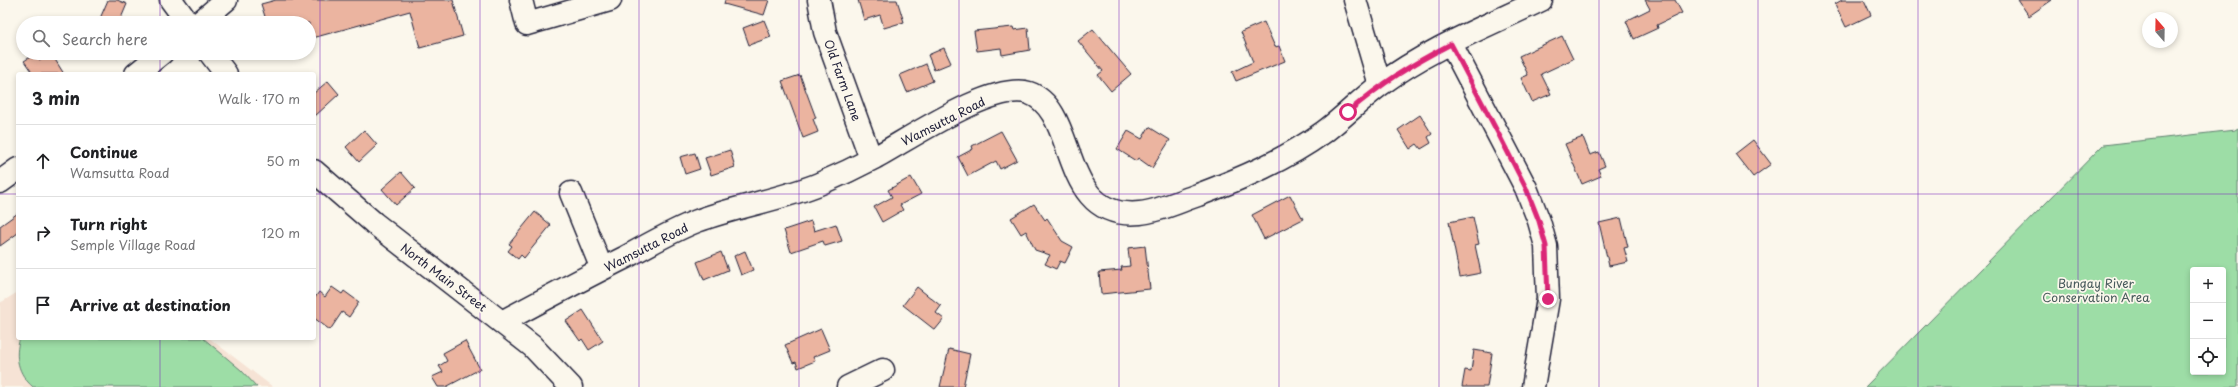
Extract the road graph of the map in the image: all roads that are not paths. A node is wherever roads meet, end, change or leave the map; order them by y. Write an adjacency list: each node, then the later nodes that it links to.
1 (171, 0): 8 (street)
2 (226, 0): 9 (street)
3 (520, 0): 4 (street)
4 (610, 0)
5 (819, 0): 16 (street, Old Farm Lane)
6 (1355, 0): 15 (street)
7 (1541, 0): 10 (street, Wamsutta Road)
8 (183, 16)
9 (207, 16)
10 (1451, 44): 15 (street, Wamsutta Road); 26 (street)
11 (153, 60): 13 (street)
12 (215, 60): 14 (street)
13 (138, 72)
14 (224, 72)
15 (1380, 85): 16 (street, Wamsutta Road)
16 (871, 159): 21 (street, Wamsutta Road)
17 (16, 170): 19 (street)
18 (316, 173): 22 (street, North Main Street)
19 (0, 182)
20 (571, 193): 21 (street)
21 (602, 269): 22 (street, Wamsutta Road)
22 (502, 322): 24 (street, North Main Street)
23 (883, 370): 25 (street)
24 (571, 387)
25 (848, 387)
26 (1533, 387)

